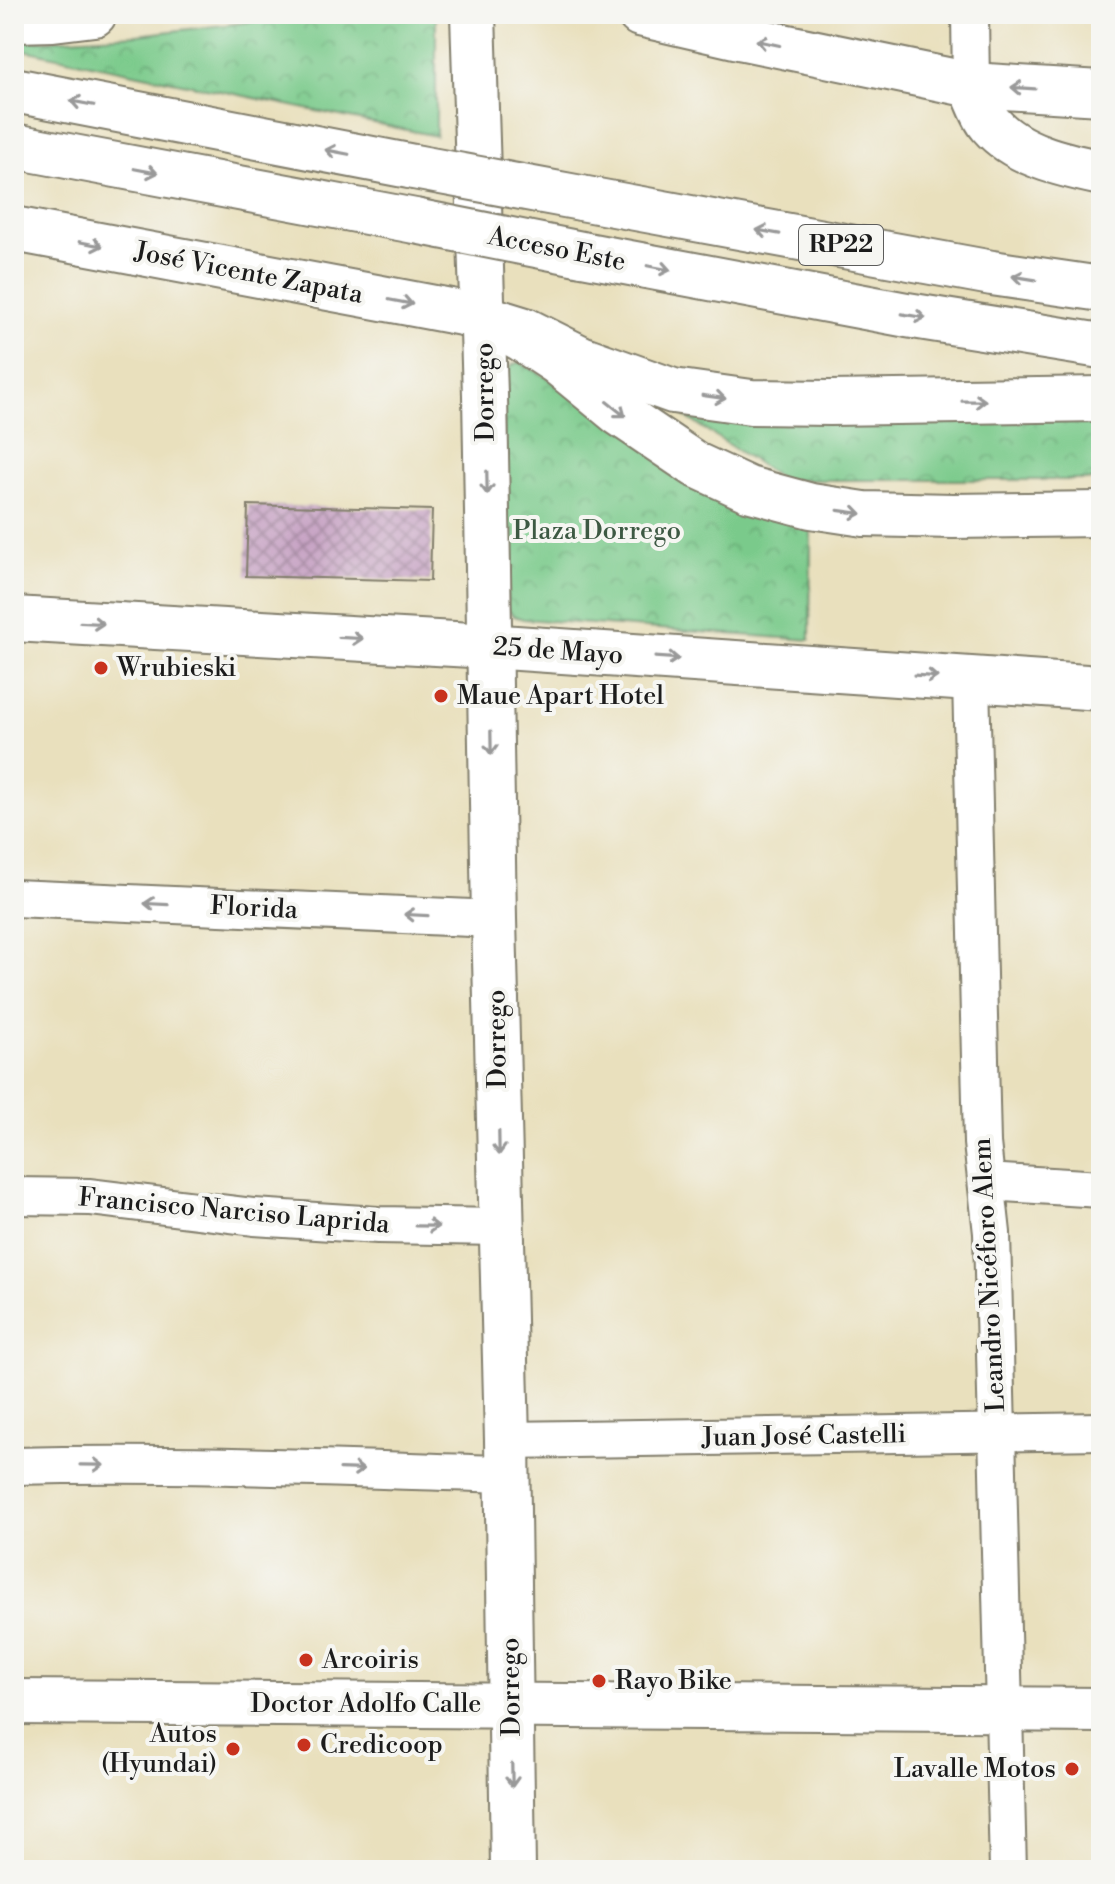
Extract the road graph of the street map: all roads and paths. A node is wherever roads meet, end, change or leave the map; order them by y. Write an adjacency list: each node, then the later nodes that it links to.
1 (94, 14): 5 (main road)
2 (473, 14): 13 (main road, Dorrego)
3 (640, 14): 6 (main road, one-way to 3)
4 (970, 14): 6 (street)
5 (14, 20)
6 (971, 85): 8 (main road, one-way to 6); 10 (main road)
7 (14, 90): 12 (main road, Acceso Este / RP22, one-way to 7, bridge)
8 (1101, 93)
9 (14, 146): 14 (main road, Acceso Este / RP22, one-way to 14, bridge)
10 (1101, 173)
11 (14, 229): 13 (main road, José Vicente Zapata, one-way to 13)
12 (1101, 289)
13 (483, 317): 15 (main road, one-way to 15); 16 (main road, one-way to 16); 18 (main road, Dorrego, one-way to 18)
14 (1101, 346)
15 (1101, 399)
16 (1101, 514)
17 (14, 619): 18 (main road, 25 de Mayo, one-way to 18)
18 (489, 646): 19 (main road, 25 de Mayo, one-way to 19); 22 (main road, Dorrego, one-way to 22)
19 (971, 679): 20 (main road, 25 de Mayo); 23 (street, Leandro Nicéforo Alem)
20 (1101, 688)
21 (14, 898): 22 (street, Florida, one-way to 21)
22 (494, 919): 26 (main road, Dorrego, one-way to 26)
23 (987, 1182): 24 (street); 28 (street, Leandro Nicéforo Alem)
24 (1101, 1189)
25 (14, 1196): 26 (street, Francisco Narciso Laprida, one-way to 26)
26 (501, 1227): 29 (main road, Dorrego)
27 (1101, 1431): 28 (street, Juan José Castelli)
28 (997, 1433): 29 (street, Juan José Castelli); 33 (street, Leandro Nicéforo Alem)
29 (507, 1457): 30 (street, Juan José Castelli, one-way to 29); 32 (main road, Dorrego)
30 (14, 1466)
31 (14, 1702): 32 (main road, Doctor Adolfo Calle)
32 (511, 1704): 33 (main road, Doctor Adolfo Calle); 35 (main road, Dorrego, one-way to 35)
33 (1004, 1710): 34 (main road, Doctor Adolfo Calle); 36 (street, Leandro Nicéforo Alem)
34 (1101, 1710)
35 (513, 1870)
36 (1008, 1870)

